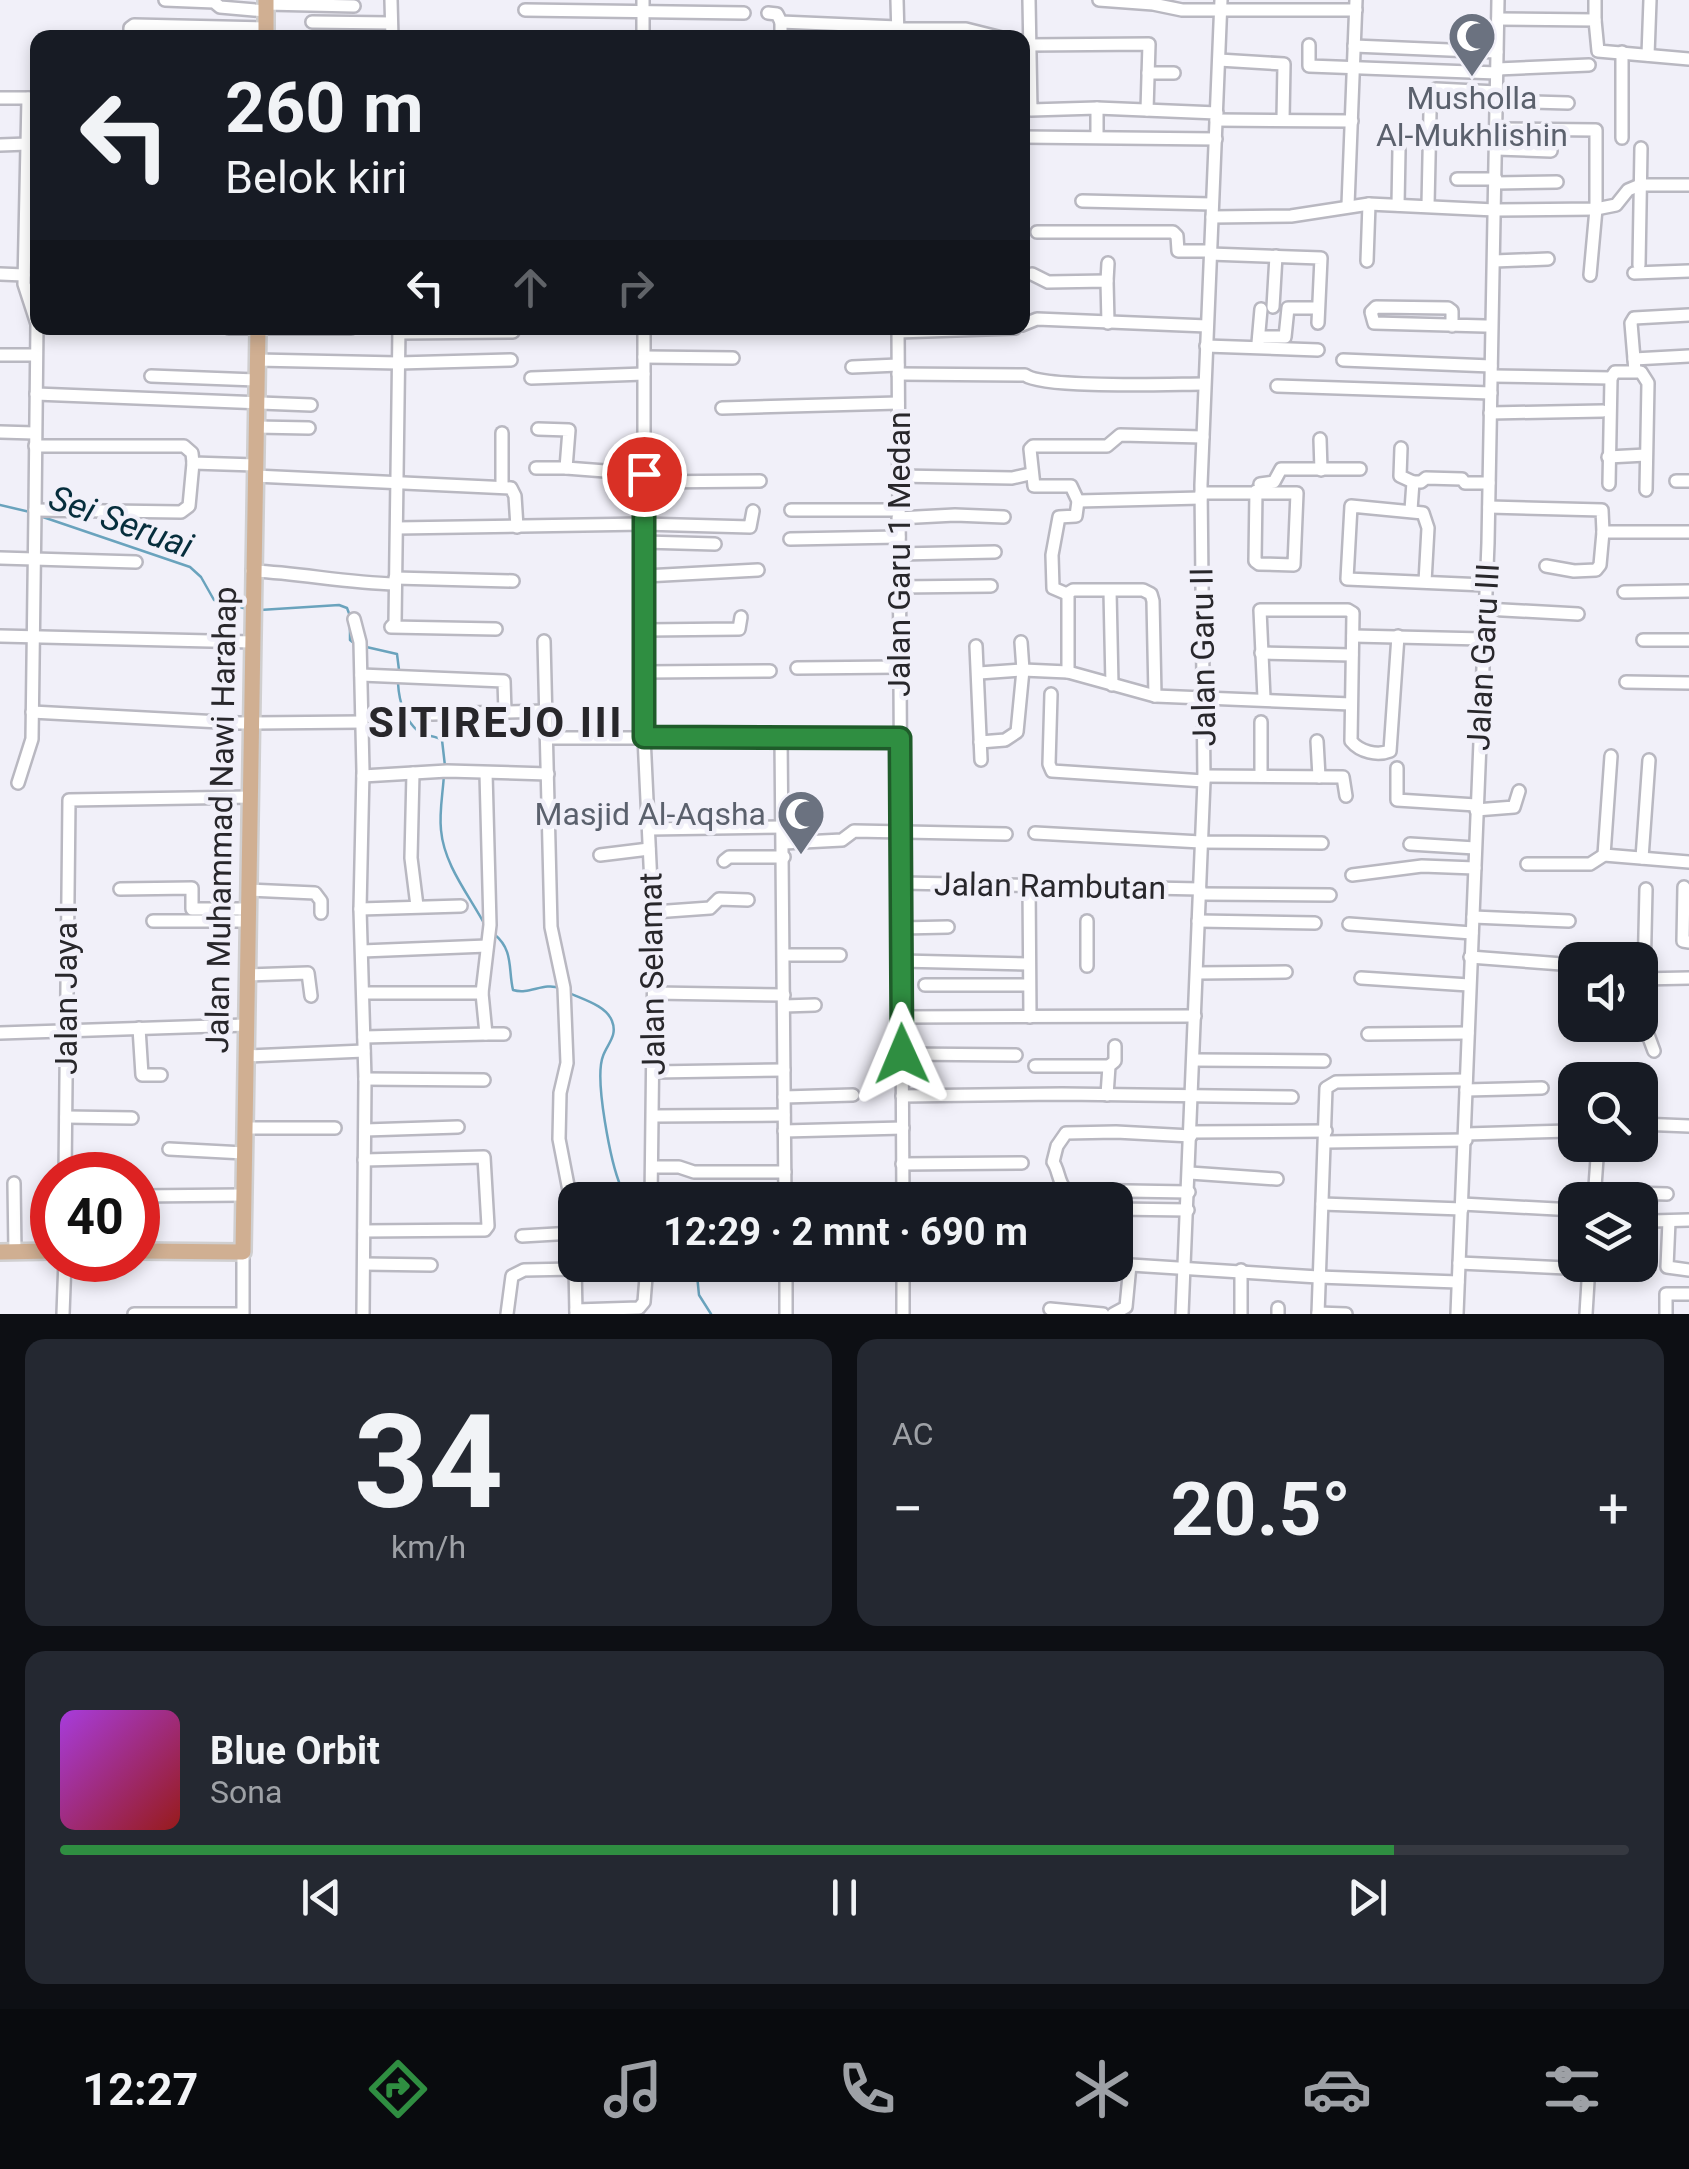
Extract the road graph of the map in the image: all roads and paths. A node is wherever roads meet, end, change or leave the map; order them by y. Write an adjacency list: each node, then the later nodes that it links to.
1 (165, 0): 17 (street)
2 (391, 0): 22 (street)
3 (897, 0): 27 (street)
4 (1028, 0): 30 (street)
5 (1099, 0): 9 (street)
6 (1496, 0): 18 (street, Jalan Garu III)
7 (1596, 0): 19 (street)
8 (1650, 0): 36 (street)
9 (1221, 4): 10 (street); 38 (street, Jalan Garu II)
10 (1356, 5): 33 (street)
11 (354, 6): 17 (street)
12 (564, 6): 13 (street); 14 (street)
13 (643, 6): 15 (street)
14 (525, 10)
15 (744, 13)
16 (768, 13): 21 (street)
17 (266, 16): 23 (street)
18 (1498, 19): 19 (street); 34 (street, Jalan Garu III)
19 (1595, 20): 35 (street)
20 (312, 22): 22 (street)
21 (781, 22): 25 (street); 26 (street)
22 (391, 23): 24 (street)
23 (130, 30)
24 (391, 30)
25 (781, 30)
26 (885, 30)
27 (898, 30)
28 (932, 30): 29 (street)
29 (970, 30)
30 (1029, 30)
31 (1030, 45): 43 (street)
32 (1308, 45): 41 (street)
33 (1354, 46): 34 (street); 41 (street)
34 (1497, 52): 42 (street, Jalan Garu III)
35 (1622, 52): 36 (street); 60 (street)
36 (1648, 55): 37 (street)
37 (1689, 59)
38 (1219, 60): 53 (street, Jalan Garu II); 54 (street)
39 (1589, 65): 42 (street)
40 (1030, 67): 50 (street)
41 (1354, 67): 42 (street); 55 (street)
42 (1497, 71): 46 (street, Jalan Garu III)
43 (1148, 73): 44 (street); 51 (street)
44 (1174, 73)
45 (1436, 89): 46 (street)
46 (1497, 97): 49 (street); 57 (street, Jalan Garu III)
47 (0, 98): 48 (street)
48 (30, 98)
49 (1568, 103)
50 (1096, 108): 51 (street); 58 (street)
51 (1147, 110): 53 (street)
52 (1430, 112): 76 (street)
53 (1216, 116): 54 (street); 61 (street, Jalan Garu II)
54 (1283, 118): 55 (street)
55 (1352, 121): 75 (street)
56 (30, 126): 62 (street)
57 (1497, 129): 65 (street, Jalan Garu III); 78 (street)
58 (1097, 136): 59 (street); 61 (street)
59 (1030, 137)
60 (1622, 138)
61 (1216, 139): 79 (street, Jalan Garu II)
62 (28, 144): 63 (street); 81 (street)
63 (0, 145)
64 (1642, 148): 71 (street)
65 (1496, 149): 67 (street); 69 (street, Jalan Garu III)
66 (1399, 150): 77 (street)
67 (1550, 150)
68 (1457, 179): 69 (street)
69 (1496, 181): 70 (street); 80 (street, Jalan Garu III)
70 (1557, 182)
71 (1640, 185): 72 (street); 78 (street); 90 (street)
72 (1689, 185)
73 (1082, 201): 79 (street)
74 (1369, 204): 75 (street); 77 (street); 87 (street)
75 (1348, 205): 79 (street)
76 (1428, 205): 77 (street); 80 (street)
77 (1398, 206)
78 (1596, 209): 80 (street); 94 (street)
79 (1212, 210): 84 (street, Jalan Garu II)
80 (1495, 210): 88 (street, Jalan Garu III)
81 (30, 213)
82 (1037, 232): 84 (street)
83 (30, 251): 92 (street)
84 (1210, 252): 85 (street); 104 (street, Jalan Garu II)
85 (1276, 256): 98 (street); 98 (street)
86 (1548, 259): 88 (street)
87 (1367, 261)
88 (1494, 261): 106 (street, Jalan Garu III)
89 (1108, 263): 95 (street)
90 (1689, 271)
91 (0, 274): 92 (street)
92 (24, 274): 97 (street)
93 (1032, 274): 95 (street)
94 (1590, 275)
95 (1108, 281): 101 (street)
96 (1416, 306): 103 (street); 103 (street); 105 (street)
97 (30, 307)
98 (1318, 308): 102 (street)
99 (1689, 315): 123 (street)
100 (1030, 322): 101 (street)
101 (1108, 323): 104 (street)
102 (1318, 323)
103 (1417, 325): 105 (street)
104 (1207, 326): 112 (street, Jalan Garu II)
105 (1452, 326): 106 (street)
106 (1491, 326): 126 (street, Jalan Garu III)
107 (37, 335): 115 (street)
108 (258, 335): 119 (main road, Jalan Muhammad Nawi Harahap)
109 (399, 335): 122 (street)
110 (644, 335): 117 (street, Jalan Selamat)
111 (898, 335): 125 (street, Jalan Garu 1 Medan)
112 (1206, 346): 113 (street); 132 (street, Jalan Garu II)
113 (1318, 350)
114 (0, 355): 115 (street)
115 (36, 355): 135 (street)
116 (1689, 356): 123 (street)
117 (644, 357): 118 (street); 127 (street, Jalan Selamat)
118 (733, 358)
119 (257, 360): 122 (street); 131 (main road, Jalan Muhammad Nawi Harahap)
120 (511, 360): 122 (street)
121 (1343, 360): 126 (street)
122 (398, 362): 164 (street)
123 (1635, 365): 130 (street); 151 (street)
124 (852, 367): 125 (street)
125 (898, 370): 132 (street); 137 (street, Jalan Garu 1 Medan)
126 (1491, 371): 130 (street); 134 (street, Jalan Garu III)
127 (644, 374): 129 (street); 161 (street, Jalan Selamat)
128 (151, 376): 131 (street)
129 (531, 378)
130 (1611, 378): 152 (street)
131 (256, 380): 136 (main road, Jalan Muhammad Nawi Harahap)
132 (1204, 384): 147 (street, Jalan Garu II)
133 (1277, 386): 134 (street)
134 (1492, 393): 141 (street, Jalan Garu III)
135 (36, 394): 136 (street); 149 (street)
136 (256, 402): 138 (street); 142 (main road, Jalan Muhammad Nawi Harahap)
137 (898, 403): 139 (street); 160 (street, Jalan Garu 1 Medan)
138 (312, 405)
139 (722, 408)
140 (1604, 412): 141 (street)
141 (1490, 413): 165 (street, Jalan Garu III)
142 (256, 428): 143 (street); 158 (main road, Jalan Muhammad Nawi Harahap)
143 (308, 428)
144 (538, 430): 155 (street)
145 (0, 432): 149 (street)
146 (502, 432): 167 (street)
147 (1203, 437): 159 (street); 170 (street, Jalan Garu II)
148 (1320, 439): 157 (street)
149 (35, 440): 153 (street); 176 (street)
150 (1401, 448): 163 (street)
151 (1646, 455): 152 (street); 168 (street)
152 (1608, 456): 166 (street)
153 (193, 464): 158 (street); 176 (street)
154 (536, 468): 155 (street)
155 (566, 468): 161 (street)
156 (1360, 469): 157 (street)
157 (1321, 470): 170 (street)
158 (254, 471): 164 (street); 195 (main road, Jalan Muhammad Nawi Harahap)
159 (1030, 474): 160 (street); 171 (street)
160 (898, 476): 177 (street, Jalan Garu 1 Medan)
161 (644, 478): 162 (street); 179 (street, Jalan Selamat)
162 (760, 481)
163 (1413, 482): 165 (street); 174 (street)
164 (398, 483): 167 (street); 181 (street)
165 (1490, 483): 172 (street, Jalan Garu III)
166 (1609, 484)
167 (502, 487): 180 (street)
168 (1646, 490)
169 (1256, 491): 169 (street); 170 (street)
170 (1201, 492): 171 (street); 240 (street, Jalan Garu II)
171 (1078, 501): 206 (street)
172 (1489, 506): 182 (street); 200 (street, Jalan Garu III)
173 (791, 510): 177 (street)
174 (1411, 510): 199 (street); 199 (street)
175 (752, 511): 179 (street)
176 (35, 514): 191 (street)
177 (898, 514): 178 (street); 184 (street, Jalan Garu 1 Medan)
178 (1004, 517)
179 (644, 524): 180 (street); 186 (street, Jalan Selamat)
180 (517, 527): 181 (street)
181 (396, 528): 198 (street)
182 (1604, 532): 183 (street); 193 (street)
183 (1689, 532)
184 (899, 537): 185 (street); 189 (street, Jalan Garu 1 Medan)
185 (790, 539)
186 (644, 542): 187 (street); 196 (street, Jalan Selamat)
187 (715, 544)
188 (995, 552): 189 (street)
189 (899, 554): 202 (street, Jalan Garu 1 Medan)
190 (0, 558): 191 (street)
191 (33, 558): 192 (street); 216 (street)
192 (136, 562)
193 (1546, 566)
194 (758, 570): 196 (street)
195 (252, 571): 198 (street); 221 (main road, Jalan Muhammad Nawi Harahap)
196 (645, 576): 212 (street, Jalan Selamat)
197 (513, 580): 198 (street)
198 (394, 581): 211 (street)
199 (1425, 582): 200 (street)
200 (1485, 585): 207 (street, Jalan Garu III)
201 (990, 586): 202 (street)
202 (900, 588): 226 (street, Jalan Garu 1 Medan)
203 (1110, 591): 206 (street); 236 (street); 238 (street)
204 (1624, 592): 205 (street)
205 (1689, 592)
206 (1067, 594): 231 (street)
207 (1485, 608): 208 (street); 217 (street, Jalan Garu III)
208 (1578, 614)
209 (741, 617): 212 (street)
210 (354, 619): 233 (street)
211 (496, 629)
212 (646, 630): 230 (street, Jalan Selamat)
213 (0, 636): 216 (street)
214 (1353, 636): 215 (street); 224 (street); 225 (street)
215 (1398, 636): 217 (street); 241 (street)
216 (32, 637): 221 (street); 243 (street)
217 (1483, 639): 270 (street, Jalan Garu III)
218 (1644, 640): 219 (street)
219 (1689, 640)
220 (544, 641): 242 (street)
221 (252, 642): 246 (main road, Jalan Muhammad Nawi Harahap)
222 (1021, 642): 228 (street)
223 (976, 646): 232 (street)
224 (1261, 653): 225 (street); 239 (street)
225 (1352, 655): 241 (street)
226 (899, 667): 227 (street); 252 (street, Jalan Garu 1 Medan)
227 (797, 668)
228 (1023, 670): 231 (street); 232 (street); 254 (street)
229 (770, 671): 230 (street)
230 (645, 672): 249 (street, Jalan Selamat)
231 (1068, 672): 236 (street)
232 (979, 673): 254 (street)
233 (361, 676): 244 (street); 247 (street)
234 (1626, 682): 235 (street)
235 (1689, 683)
236 (1112, 685): 238 (street)
237 (1051, 694): 265 (street)
238 (1155, 696): 240 (street)
239 (1264, 698): 240 (street); 241 (street)
240 (1205, 699): 265 (street, Jalan Garu II)
241 (1351, 704)
242 (546, 711): 244 (street); 251 (street)
243 (32, 712): 246 (street); 266 (street)
244 (506, 712): 245 (street)
245 (432, 714)
246 (252, 722): 247 (street); 269 (main road, Jalan Muhammad Nawi Harahap)
247 (362, 722): 262 (street)
248 (1261, 722): 263 (street)
249 (644, 737): 250 (street); 251 (street); 272 (street, Jalan Selamat)
250 (782, 737): 252 (street); 271 (street)
251 (547, 738): 261 (street)
252 (900, 738): 273 (street, Jalan Garu 1 Medan)
253 (1317, 741): 264 (street)
254 (980, 742): 256 (street)
255 (1611, 756): 283 (street)
256 (981, 760)
257 (1649, 760): 285 (street)
258 (1397, 768): 270 (street)
259 (486, 772): 260 (street); 261 (street); 316 (street)
260 (413, 773): 262 (street); 300 (street)
261 (548, 774): 406 (street)
262 (363, 776): 302 (street)
263 (1261, 776): 264 (street); 265 (street)
264 (1319, 777): 268 (street)
265 (1204, 778): 276 (street, Jalan Garu II)
266 (18, 784)
267 (1519, 791): 270 (street)
268 (1346, 796)
269 (251, 797): 296 (main road, Jalan Muhammad Nawi Harahap); 347 (street, Jalan Jaya I)
270 (1476, 807): 280 (street, Jalan Garu III)
271 (784, 827): 272 (street); 277 (street)
272 (649, 829): 281 (street, Jalan Selamat)
273 (900, 830): 275 (street); 277 (street); 291 (street, Jalan Garu 1 Medan)
274 (1035, 833): 276 (street)
275 (1006, 834)
276 (1201, 842): 278 (street); 297 (street, Jalan Garu II)
277 (784, 843): 284 (street)
278 (1322, 843)
279 (1410, 844): 280 (street)
280 (1475, 848): 289 (street, Jalan Garu III)
281 (649, 849): 282 (street); 304 (street, Jalan Selamat)
282 (600, 855)
283 (1604, 855): 285 (street); 288 (street)
284 (784, 858): 286 (street); 320 (street)
285 (1642, 858): 287 (street)
286 (724, 861)
287 (1689, 862)
288 (1527, 864)
289 (1474, 868): 290 (street); 306 (street, Jalan Garu III)
290 (1352, 875)
291 (900, 882): 292 (street, Jalan Rambutan); 314 (street, Jalan Garu 1 Medan)
292 (1028, 883): 297 (street, Jalan Rambutan); 325 (street)
293 (1684, 887): 318 (street)
294 (120, 889): 305 (street)
295 (1646, 889): 317 (street)
296 (250, 890): 303 (street); 305 (main road, Jalan Muhammad Nawi Harahap)
297 (1200, 891): 298 (street, Jalan Rambutan); 309 (street, Jalan Garu II)
298 (1330, 896)
299 (748, 900): 304 (street)
300 (417, 906): 301 (street); 302 (street)
301 (462, 906)
302 (360, 909): 319 (street)
303 (322, 912)
304 (654, 912): 338 (street, Jalan Selamat)
305 (249, 915): 308 (street); 329 (main road, Jalan Muhammad Nawi Harahap)
306 (1473, 917): 307 (street); 315 (street, Jalan Garu III)
307 (1569, 920)
308 (154, 921)
309 (1198, 921): 311 (street); 328 (street, Jalan Garu II)
310 (1087, 922): 326 (street)
311 (1316, 923)
312 (1349, 924): 315 (street)
313 (948, 927): 314 (street)
314 (901, 928): 323 (street, Jalan Garu 1 Medan)
315 (1472, 934): 322 (street, Jalan Garu III)
316 (488, 935): 319 (street); 337 (street)
317 (1644, 942)
318 (1689, 942)
319 (362, 952): 336 (street)
320 (784, 955): 321 (street); 340 (street)
321 (840, 955)
322 (1470, 957): 324 (street); 335 (street, Jalan Garu III)
323 (901, 961): 325 (street); 343 (street, Jalan Garu 1 Medan)
324 (1558, 963)
325 (1029, 964): 334 (street)
326 (1087, 966)
327 (1286, 972): 328 (street)
328 (1197, 973): 342 (street, Jalan Garu II)
329 (248, 975): 339 (street); 345 (main road, Jalan Muhammad Nawi Harahap)
330 (1362, 978): 335 (street)
331 (1658, 978): 332 (street)
332 (1689, 978)
333 (925, 985): 334 (street)
334 (1029, 985): 344 (street)
335 (1469, 985): 349 (street, Jalan Garu III)
336 (362, 993): 337 (street); 353 (street)
337 (482, 993): 350 (street)
338 (654, 993): 340 (street); 367 (street, Jalan Selamat)
339 (311, 996)
340 (784, 1001): 341 (street); 366 (street)
341 (815, 1005)
342 (1196, 1016): 344 (street); 361 (street, Jalan Garu II)
343 (902, 1018): 344 (street); 358 (street, Jalan Garu 1 Medan)
344 (1030, 1018)
345 (246, 1024): 346 (street); 360 (main road, Jalan Muhammad Nawi Harahap)
346 (139, 1028): 347 (street); 368 (street)
347 (66, 1031): 348 (street); 382 (street, Jalan Jaya I)
348 (0, 1033)
349 (1468, 1033): 352 (street); 371 (street, Jalan Garu III)
350 (486, 1034): 351 (street); 353 (street)
351 (504, 1034)
352 (1368, 1034)
353 (364, 1037): 356 (street)
354 (1651, 1042): 357 (street)
355 (1115, 1046): 365 (street)
356 (364, 1051): 360 (street); 369 (street)
357 (1654, 1051)
358 (902, 1054): 359 (street); 377 (street, Jalan Garu 1 Medan)
359 (1016, 1055)
360 (246, 1056): 387 (main road, Jalan Muhammad Nawi Harahap)
361 (1194, 1060): 362 (street); 378 (street, Jalan Garu II)
362 (1324, 1061)
363 (1035, 1066): 364 (street)
364 (1064, 1066): 365 (street); 373 (street)
365 (1108, 1066): 374 (street)
366 (784, 1070): 367 (street); 375 (street)
367 (654, 1072): 381 (street, Jalan Selamat)
368 (160, 1075)
369 (365, 1079): 370 (street); 390 (street)
370 (484, 1080)
371 (1466, 1085): 372 (street); 394 (street, Jalan Garu III); 395 (street)
372 (1542, 1088)
373 (1062, 1094): 374 (street); 377 (street)
374 (1108, 1095): 378 (street)
375 (784, 1096): 376 (street); 380 (street)
376 (853, 1096)
377 (902, 1096): 389 (street, Jalan Garu 1 Medan)
378 (1192, 1097): 379 (street); 393 (street, Jalan Garu II)
379 (1292, 1097)
380 (784, 1115): 381 (street); 391 (street)
381 (654, 1116): 402 (street, Jalan Selamat)
382 (66, 1117): 383 (street); 397 (street, Jalan Jaya I)
383 (132, 1118)
384 (1658, 1125): 385 (street)
385 (1689, 1126)
386 (458, 1127): 390 (street)
387 (244, 1128): 388 (street); 398 (main road, Jalan Muhammad Nawi Harahap)
388 (336, 1128)
389 (902, 1128): 391 (street); 401 (street, Jalan Garu 1 Medan)
390 (364, 1130): 399 (street)
391 (784, 1131): 403 (street)
392 (1558, 1131): 394 (street)
393 (1191, 1134): 395 (street); 404 (street, Jalan Garu II); 411 (street)
394 (1466, 1136): 395 (street); 417 (street, Jalan Garu III)
395 (1326, 1137): 416 (street)
396 (169, 1150): 398 (street)
397 (66, 1152)
398 (244, 1153): 413 (main road, Jalan Muhammad Nawi Harahap)
399 (364, 1160): 424 (street); 424 (street)
400 (1022, 1162): 401 (street)
401 (902, 1164): 409 (street, Jalan Garu 1 Medan)
402 (652, 1166): 403 (street); 407 (street, Jalan Selamat)
403 (785, 1172): 408 (street)
404 (1190, 1174): 405 (street); 411 (street, Jalan Garu II)
405 (1277, 1178)
406 (565, 1182)
407 (652, 1182)
408 (785, 1182)
409 (903, 1182)
410 (14, 1184): 428 (street)
411 (1189, 1192): 420 (street, Jalan Garu II)
412 (1666, 1194): 414 (street)
413 (244, 1195): 415 (street); 429 (main road, Jalan Muhammad Nawi Harahap)
414 (1658, 1195)
415 (160, 1196)
416 (1322, 1204): 417 (street); 439 (street)
417 (1462, 1206): 419 (street); 430 (street, Jalan Garu III)
418 (1133, 1209): 420 (street)
419 (1558, 1209)
420 (1188, 1210): 436 (street, Jalan Garu II)
421 (1658, 1220): 422 (street)
422 (1669, 1220): 423 (street); 438 (street)
423 (1689, 1220)
424 (364, 1231): 431 (street)
425 (558, 1234): 426 (street)
426 (522, 1236)
427 (160, 1251): 429 (main road)
428 (8, 1252)
429 (243, 1252): 454 (street, Jalan Muhammad Nawi Harahap)
430 (1459, 1263): 434 (street); 446 (street, Jalan Garu III)
431 (364, 1264): 433 (street); 455 (street)
432 (1133, 1264): 436 (street)
433 (431, 1265)
434 (1558, 1266)
435 (558, 1267): 456 (street)
436 (1184, 1268): 437 (street); 461 (street, Jalan Garu II)
437 (1241, 1270): 439 (street); 462 (street)
438 (1689, 1270)
439 (1318, 1277): 446 (street); 463 (street)
440 (64, 1282): 452 (street)
441 (575, 1282): 451 (street)
442 (645, 1282): 450 (street)
443 (785, 1282): 457 (street)
444 (903, 1282): 458 (street)
445 (1128, 1282): 460 (street)
446 (1458, 1282): 465 (street, Jalan Garu III)
447 (1587, 1282): 466 (street)
448 (1689, 1294): 467 (street)
449 (1050, 1309): 459 (street)
450 (639, 1311): 451 (street)
451 (576, 1312)
452 (63, 1314)
453 (134, 1314): 454 (street)
454 (243, 1314)
455 (364, 1314)
456 (506, 1314)
457 (786, 1314)
458 (904, 1314)
459 (1103, 1314)
460 (1113, 1314)
461 (1182, 1314)
462 (1240, 1314)
463 (1318, 1314): 464 (street)
464 (1346, 1314)
465 (1457, 1314)
466 (1586, 1314)
467 (1666, 1314)

